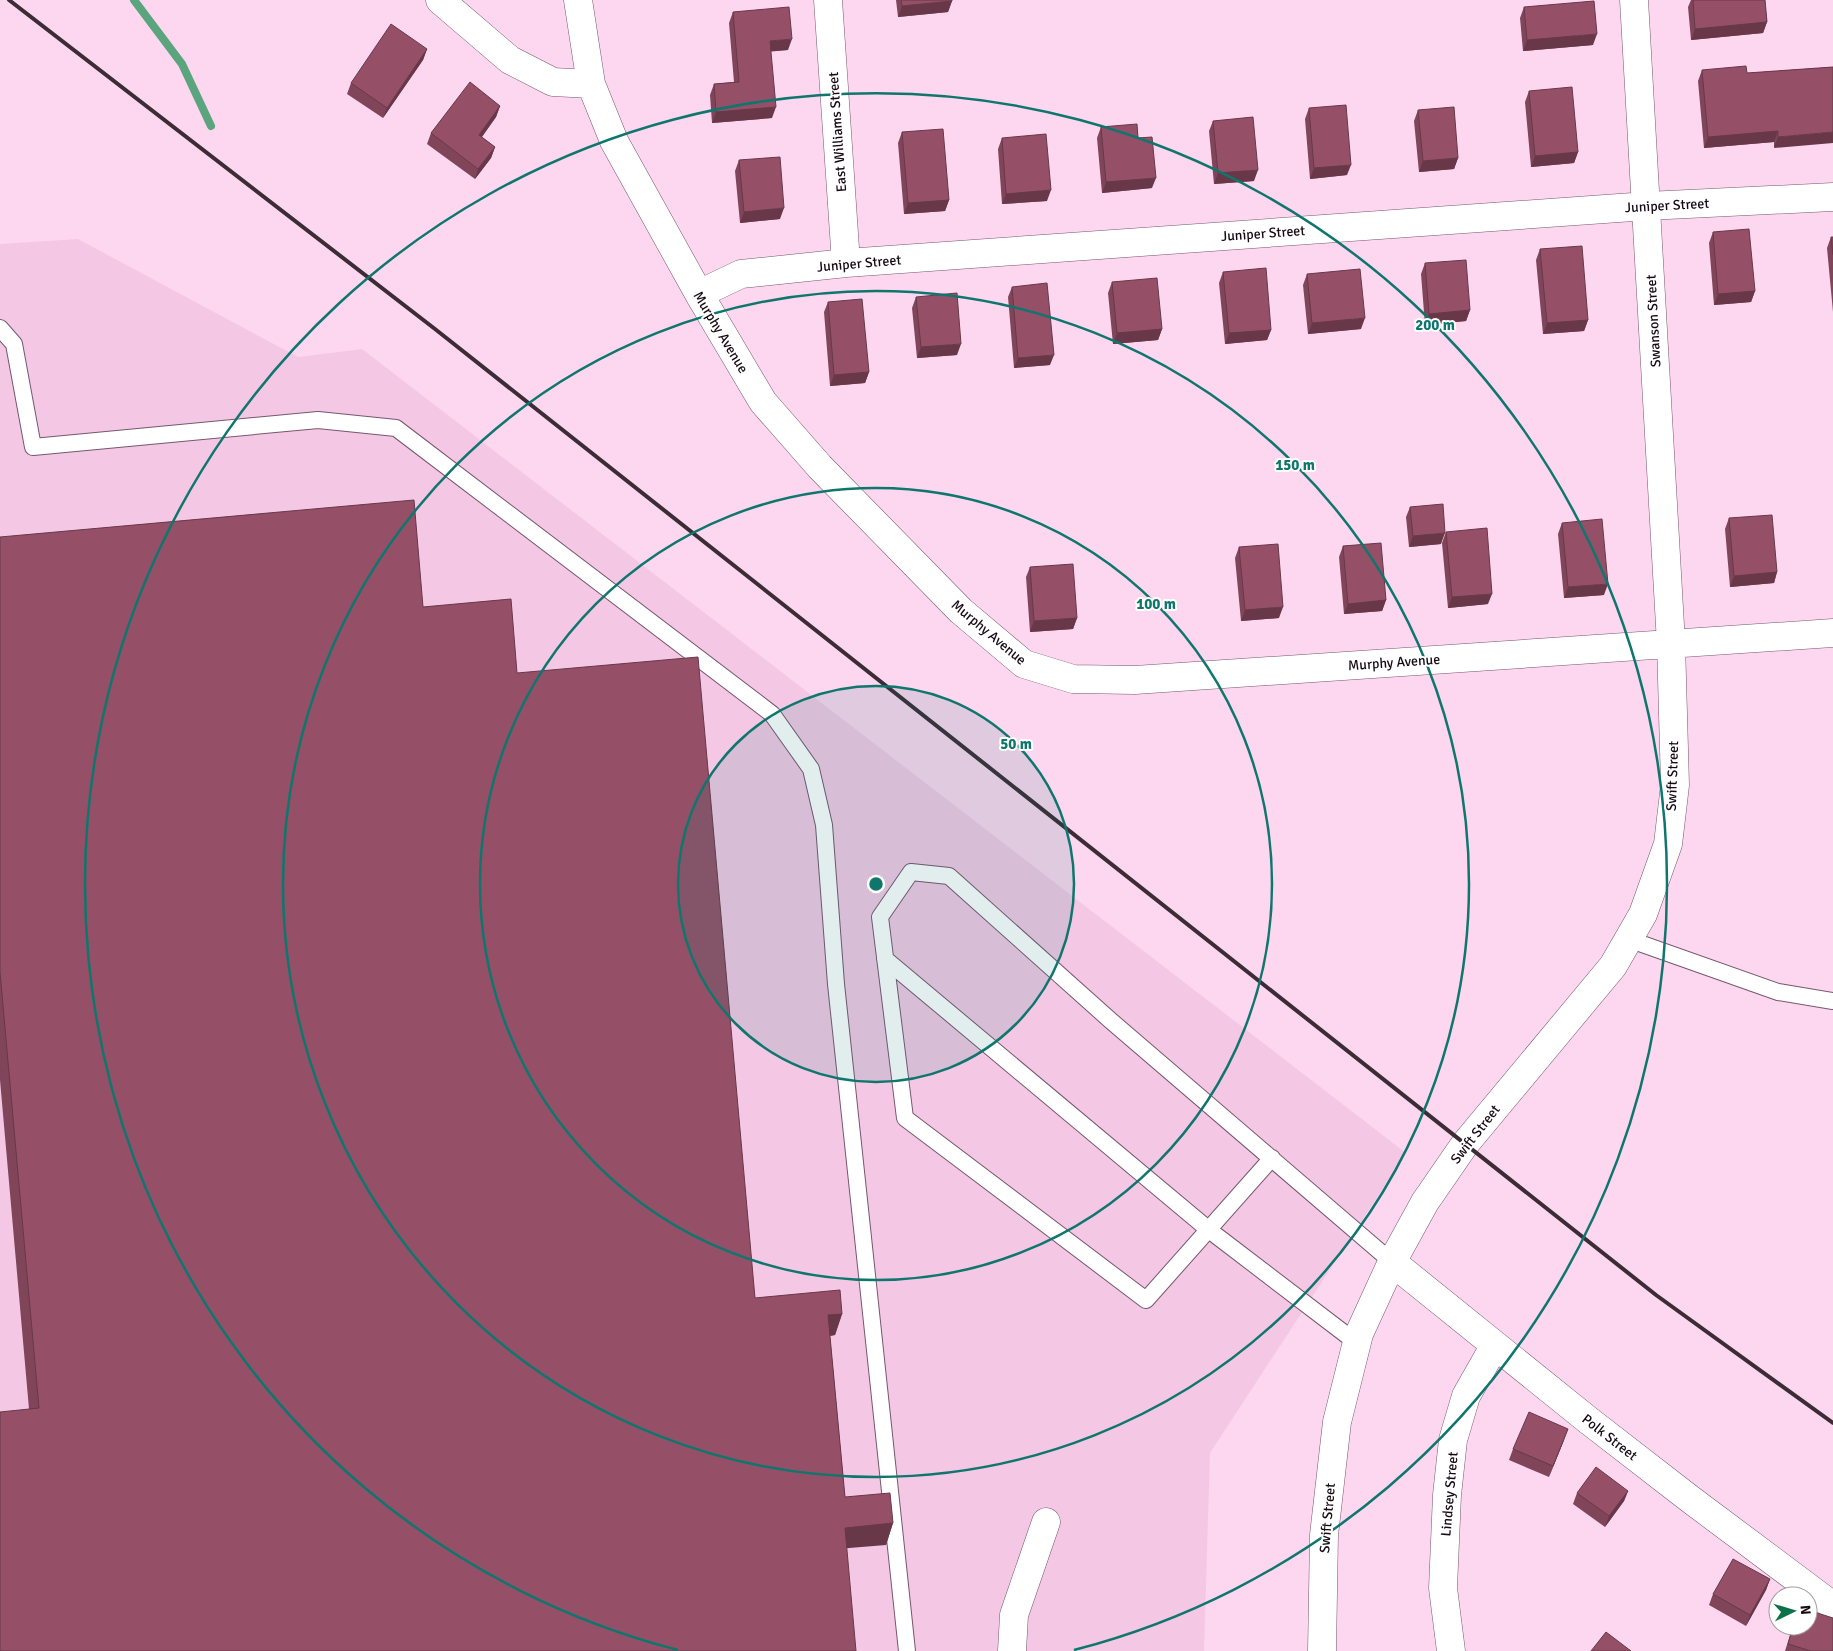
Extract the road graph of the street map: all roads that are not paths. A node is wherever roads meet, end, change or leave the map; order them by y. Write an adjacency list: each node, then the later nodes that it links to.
1 (440, 0): 5 (street)
2 (578, 0): 5 (street, Murphy Avenue)
3 (828, 0): 8 (street, East Williams Street)
4 (1634, 0): 7 (street, Swanson Street)
5 (591, 84): 9 (street, Murphy Avenue)
6 (1833, 197): 7 (street, Juniper Street)
7 (1647, 206): 8 (street, Juniper Street); 12 (street, Swanson Street)
8 (846, 263): 9 (street, Juniper Street)
9 (698, 294): 12 (street, Murphy Avenue)
10 (0, 328): 23 (lane)
11 (1833, 633): 12 (street, Murphy Avenue)
12 (1671, 643): 13 (street, Swift Street)
13 (1628, 940): 15 (lane); 18 (street, Swift Street)
14 (885, 959): 16 (lane); 17 (lane); 17 (lane)
15 (1833, 1001)
16 (1272, 1158): 17 (lane); 18 (lane)
17 (1209, 1230): 19 (lane)
18 (1392, 1262): 19 (street, Swift Street); 20 (street, Polk Street)
19 (1356, 1343): 25 (street, Swift Street)
20 (1494, 1345): 22 (street, Polk Street); 26 (street, Lindsey Street)
21 (1046, 1522): 24 (street)
22 (1833, 1606)
23 (908, 1651)
24 (1012, 1651)
25 (1322, 1651)
26 (1451, 1651)

